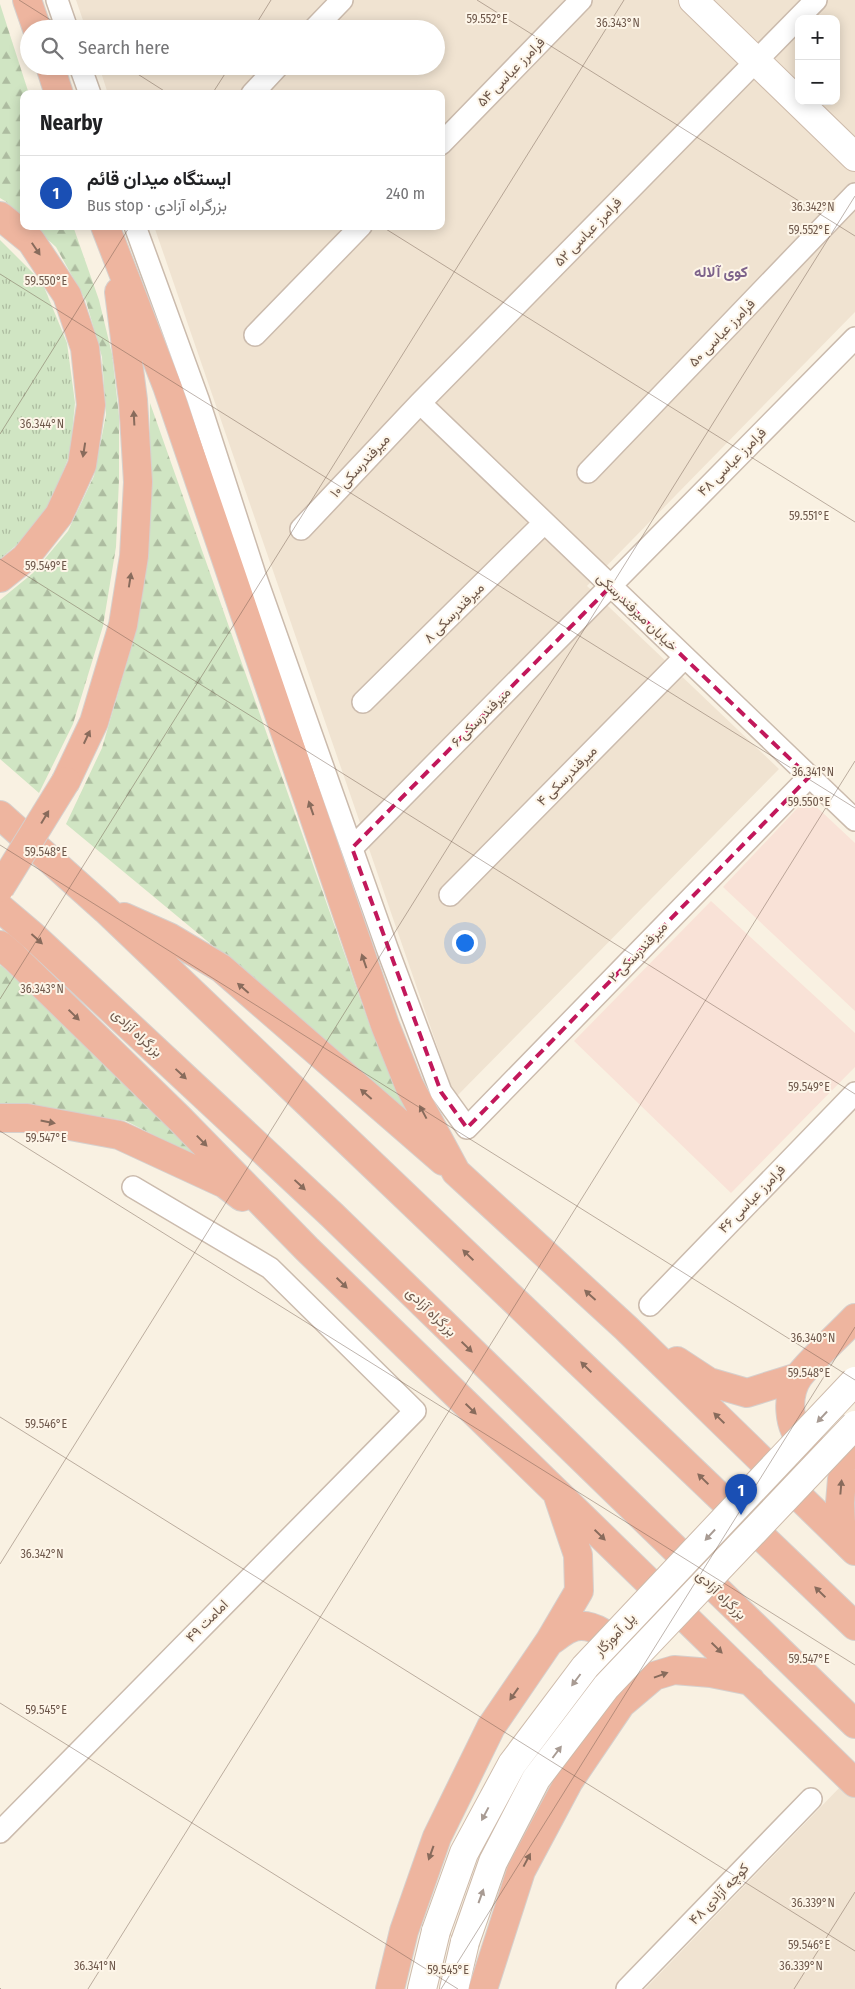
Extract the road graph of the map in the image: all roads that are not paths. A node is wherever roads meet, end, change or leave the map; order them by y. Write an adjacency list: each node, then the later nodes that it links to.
1 (27, 0): 7 (highway)
2 (57, 0): 8 (street)
3 (342, 0): 9 (street)
4 (581, 0): 17 (street, فرامرز عباسی ۵۴)
5 (693, 0): 10 (main road)
6 (816, 0): 10 (street, فرامرز عباسی ۵۲)
7 (34, 20)
8 (64, 20)
9 (323, 20)
10 (756, 61): 18 (main road); 26 (street, فرامرز عباسی ۵۲)
11 (53, 75): 14 (highway)
12 (83, 75): 15 (street)
13 (270, 75): 16 (street)
14 (58, 90)
15 (89, 90)
16 (256, 90)
17 (445, 140)
18 (855, 157)
19 (855, 194): 27 (street, فرامرز عباسی ۵۰)
20 (0, 216): 30 (highway, one-way to 30)
21 (137, 230): 37 (street)
22 (357, 230): 24 (street)
23 (109, 238): 38 (highway, one-way to 23, bridge); 45 (highway, one-way to 23)
24 (256, 335)
25 (855, 338): 31 (street, فرامرز عباسی ۴۸)
26 (420, 403): 28 (street, خیابان میرفندرسکی); 29 (street, میرفندرسکی ۱۰)
27 (588, 472)
28 (544, 523): 31 (street, خیابان میرفندرسکی); 33 (street, میرفندرسکی ۸)
29 (301, 529)
30 (0, 578)
31 (610, 586): 32 (street, خیابان میرفندرسکی); 37 (street, میرفندرسکی ۶)
32 (685, 657): 34 (street, خیابان میرفندرسکی); 39 (street, میرفندرسکی ۴)
33 (363, 702)
34 (810, 777): 36 (street, خیابان میرفندرسکی); 37 (street, میرفندرسکی ۲)
35 (0, 815): 41 (highway)
36 (855, 820)
37 (352, 848)
38 (0, 888)
39 (450, 895)
40 (0, 908): 61 (highway, بزرگراه آزادی, one-way to 61)
41 (106, 910): 45 (highway, one-way to 41); 57 (highway, one-way to 41)
42 (0, 946): 47 (highway, one-way to 47)
43 (855, 1093): 48 (street, فرامرز عباسی ۴۶)
44 (0, 1118): 47 (highway, one-way to 47)
45 (456, 1172): 50 (highway, one-way to 45)
46 (133, 1187): 66 (street, امامت ۴۹)
47 (307, 1249): 55 (highway, one-way to 55)
48 (650, 1305)
49 (855, 1318): 51 (highway)
50 (626, 1328): 51 (highway); 56 (highway, one-way to 50)
51 (798, 1378): 54 (highway)
52 (855, 1382): 68 (main road, پل آموزگار, one-way to 68, bridge)
53 (855, 1425): 69 (main road, one-way to 53, bridge)
54 (855, 1457): 56 (highway, one-way to 54)
55 (557, 1492): 58 (highway); 59 (highway, one-way to 59)
56 (854, 1551)
57 (855, 1626)
58 (549, 1642): 60 (highway); 67 (highway, one-way to 67)
59 (751, 1682): 60 (highway, one-way to 59); 64 (highway)
60 (621, 1704): 70 (highway, one-way to 60)
61 (834, 1705): 62 (highway, بزرگراه آزادی); 63 (highway)
62 (855, 1724)
63 (855, 1734)
64 (855, 1783)
65 (811, 1799): 71 (street, کوچه آزادی ۴۸)
66 (0, 1832)
67 (390, 1989)
68 (422, 1989)
69 (454, 1989)
70 (483, 1989)
71 (627, 1989)

